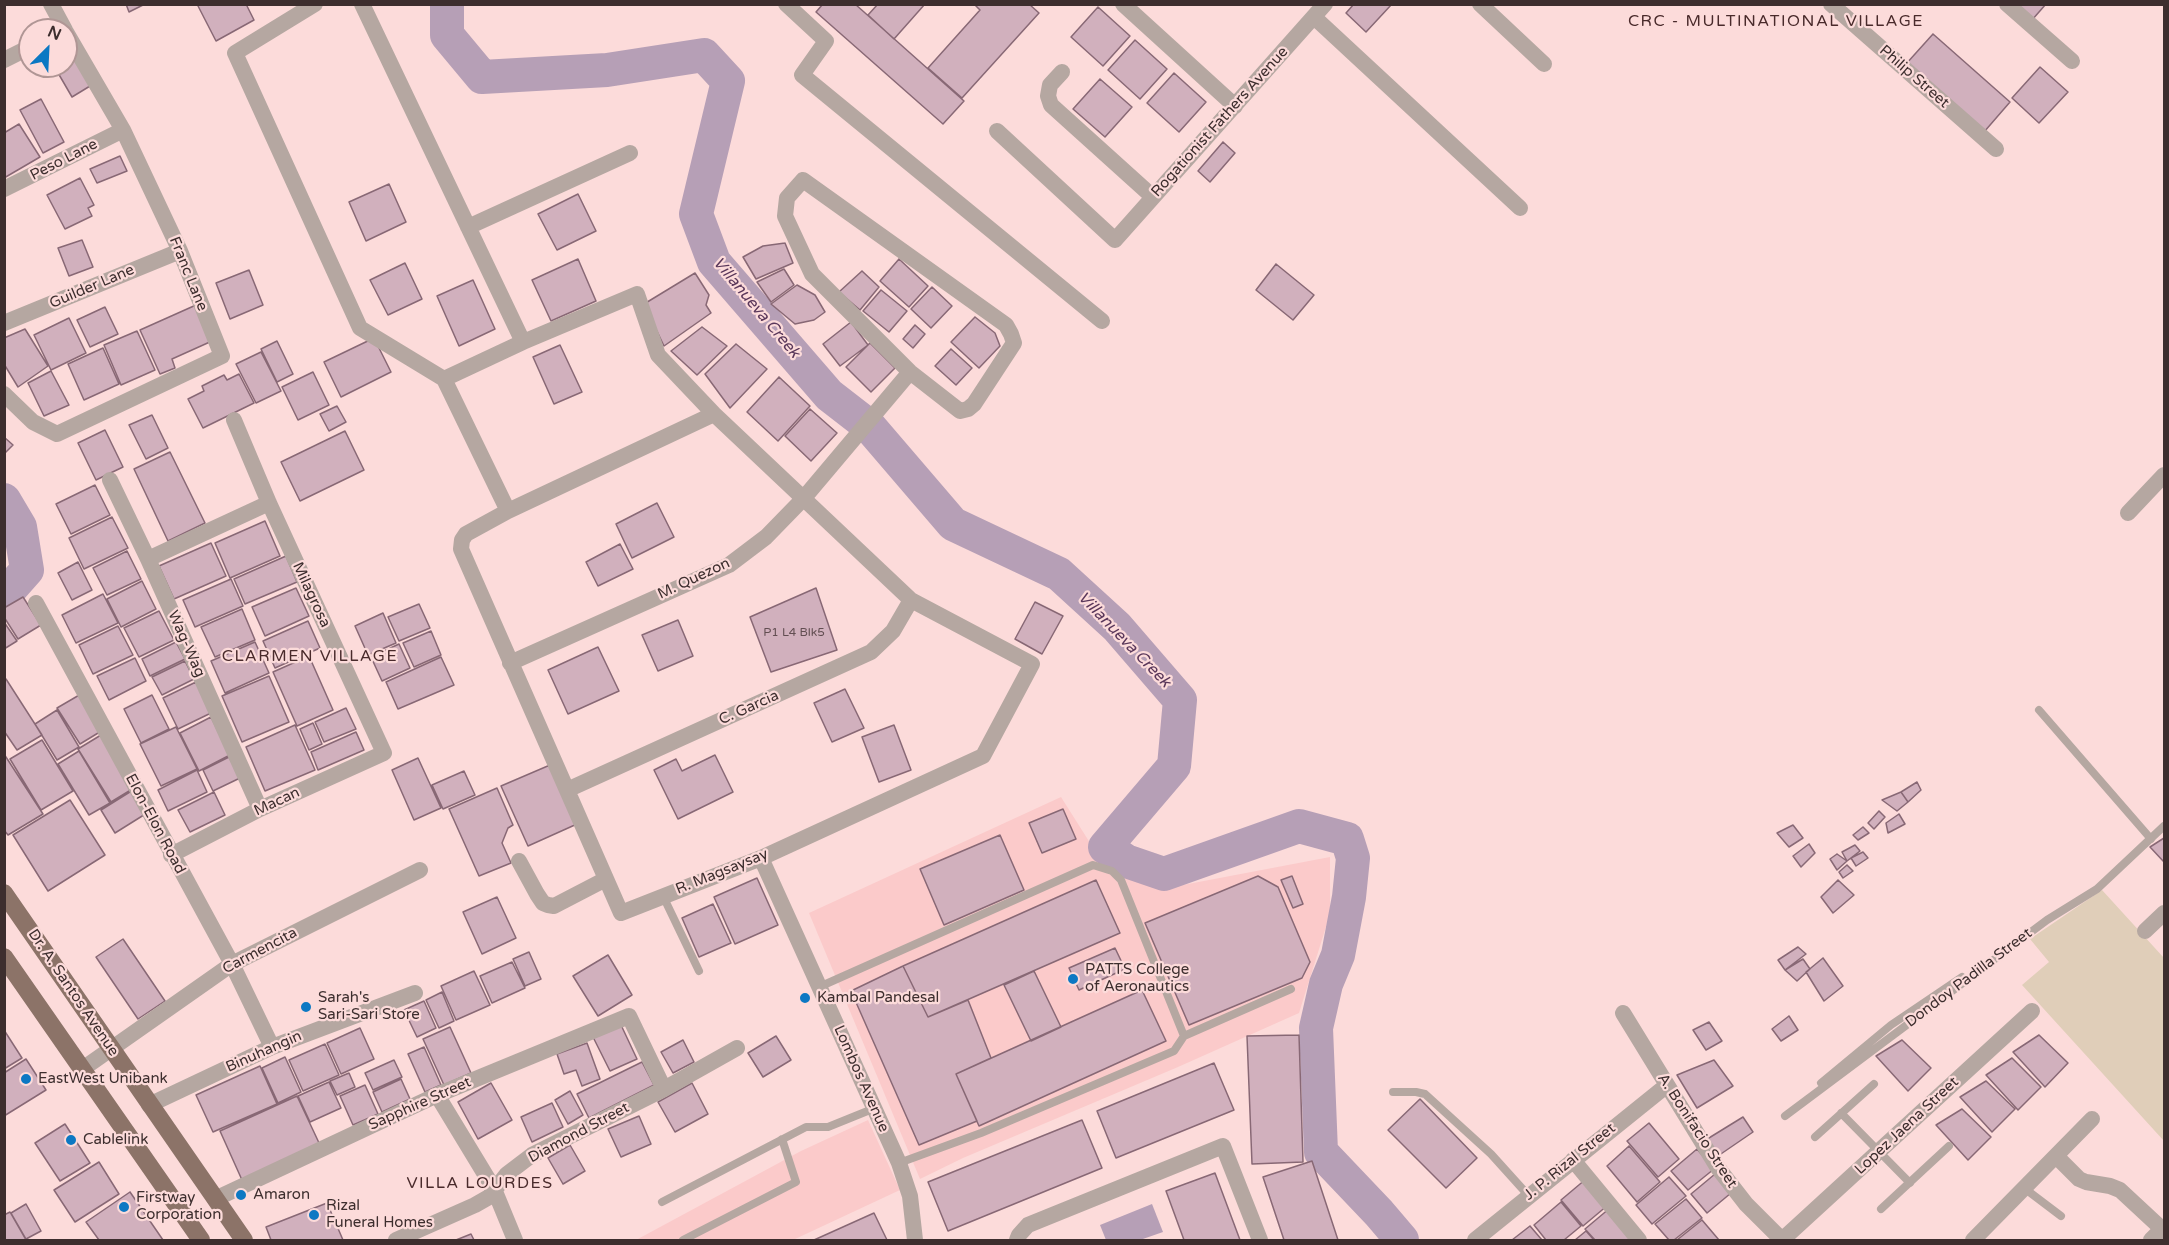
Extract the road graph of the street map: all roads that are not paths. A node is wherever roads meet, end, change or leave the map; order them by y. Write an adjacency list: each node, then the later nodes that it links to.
1 (51, 4): 10 (street, Franc Lane)
2 (315, 4): 31 (street)
3 (362, 4): 25 (street)
4 (786, 4): 27 (street)
5 (1123, 4): 17 (street)
6 (1480, 4): 15 (street)
7 (1831, 4): 20 (street, Philip Street)
8 (2007, 4): 14 (street)
9 (1320, 11): 17 (street, Rogationist Fathers Avenue); 24 (street)
10 (59, 18)
11 (78, 52): 18 (street, Franc Lane)
12 (18, 53): 13 (street)
13 (4, 60)
14 (2072, 61)
15 (1544, 64)
16 (1062, 72): 23 (street)
17 (1234, 106): 23 (street, Rogationist Fathers Avenue)
18 (123, 130): 22 (street, Peso Lane); 26 (street, Franc Lane)
19 (997, 131): 23 (street, Rogationist Fathers Avenue)
20 (1996, 149)
21 (630, 153): 25 (street)
22 (4, 189)
23 (1153, 197)
24 (1520, 208)
25 (468, 226): 29 (street)
26 (180, 250): 28 (street, Guilder Lane); 32 (street, Franc Lane)
27 (1102, 321)
28 (4, 323)
29 (523, 342): 31 (street); 33 (street, R. Magsaysay)
30 (910, 372): 30 (street); 37 (street, M. Quezon)
31 (444, 379): 39 (street)
32 (4, 394)
33 (714, 414): 37 (street, R. Magsaysay); 39 (street, R. Magsaysay)
34 (234, 420): 38 (street, Milagrosa)
35 (2164, 475): 40 (street)
36 (110, 480): 41 (street, Wag-Wag)
37 (803, 499): 42 (street, R. Magsaysay); 44 (street, M. Quezon)
38 (269, 503): 41 (street); 46 (street, Milagrosa)
39 (508, 511): 44 (street, R. Magsaysay)
40 (2128, 513)
41 (148, 559): 48 (street, Wag-Wag)
42 (911, 600): 47 (street, C. Garcia); 52 (street, R. Magsaysay)
43 (36, 603): 51 (street, Elon-Elon Road)
44 (510, 663): 47 (street, R. Magsaysay)
45 (2039, 710): 50 (lane)
46 (384, 753): 48 (street, Macan)
47 (567, 790): 55 (street, R. Magsaysay)
48 (260, 809): 51 (street, Macan)
49 (2164, 826): 50 (lane, Dondoy Padilla Street)
50 (2151, 839): 81 (lane, Dondoy Padilla Street)
51 (171, 855): 61 (street, Elon-Elon Road)
52 (761, 858): 57 (street, R. Magsaysay); 63 (street, Lombos Avenue)
53 (519, 861): 55 (street)
54 (420, 870): 61 (street, Carmencita)
55 (606, 879): 57 (street, R. Magsaysay)
56 (4, 893): 71 (main road, Dr. A. Santos Avenue)
57 (663, 895): 62 (lane)
58 (2164, 913): 59 (street)
59 (2145, 931)
60 (4, 957): 72 (main road)
61 (232, 964): 69 (street, Elon-Elon Road); 71 (street, Carmencita)
62 (699, 971)
63 (819, 987): 68 (lane); 79 (street, Lombos Avenue)
64 (1291, 989): 68 (lane)
65 (415, 993): 69 (street, Binuhangin)
66 (2032, 1011): 86 (street, Lopez Jaena Street)
67 (1623, 1013): 74 (street, A. Bonifacio Street)
68 (1184, 1036): 89 (lane)
69 (272, 1047): 78 (street, Binuhangin)
70 (736, 1048): 75 (street, Diamond Street)
71 (112, 1050): 72 (street, Carmencita); 78 (main road, Dr. A. Santos Avenue)
72 (81, 1070): 99 (main road)
73 (1874, 1084): 80 (lane)
74 (1666, 1086): 88 (street, J. P. Rizal Street); 109 (street, A. Bonifacio Street)
75 (664, 1089): 77 (street, Sapphire Street); 92 (street, Diamond Street)
76 (1393, 1092): 93 (lane)
77 (437, 1095): 92 (street); 94 (street, Sapphire Street)
78 (149, 1105): 94 (main road, Dr. A. Santos Avenue)
79 (875, 1108): 84 (lane); 89 (street, Lombos Avenue)
80 (1841, 1113): 83 (lane); 86 (lane)
81 (1785, 1116)
82 (2092, 1119): 87 (street)
83 (1815, 1137)
84 (782, 1139): 95 (lane); 103 (lane)
85 (1949, 1146): 90 (lane)
86 (1879, 1152): 90 (lane); 109 (street, Lopez Jaena Street)
87 (2056, 1156): 91 (street); 98 (street)
88 (1573, 1160): 93 (street, J. P. Rizal Street); 108 (street)
89 (899, 1163): 104 (street, Lombos Avenue)
90 (1910, 1183): 96 (lane)
91 (2024, 1188): 97 (lane); 110 (street)
92 (494, 1189): 101 (street, Diamond Street); 102 (street)
93 (1528, 1195): 107 (street, J. P. Rizal Street)
94 (215, 1199): 100 (main road, Dr. A. Santos Avenue)
95 (663, 1202)
96 (1881, 1209)
97 (2061, 1216)
98 (2156, 1235)
99 (201, 1240)
100 (244, 1240)
101 (396, 1240)
102 (515, 1240)
103 (683, 1240)
104 (915, 1240)
105 (1017, 1240): 106 (street)
106 (1260, 1240)
107 (1475, 1240)
108 (1639, 1240)
109 (1782, 1240)
110 (1973, 1240)

